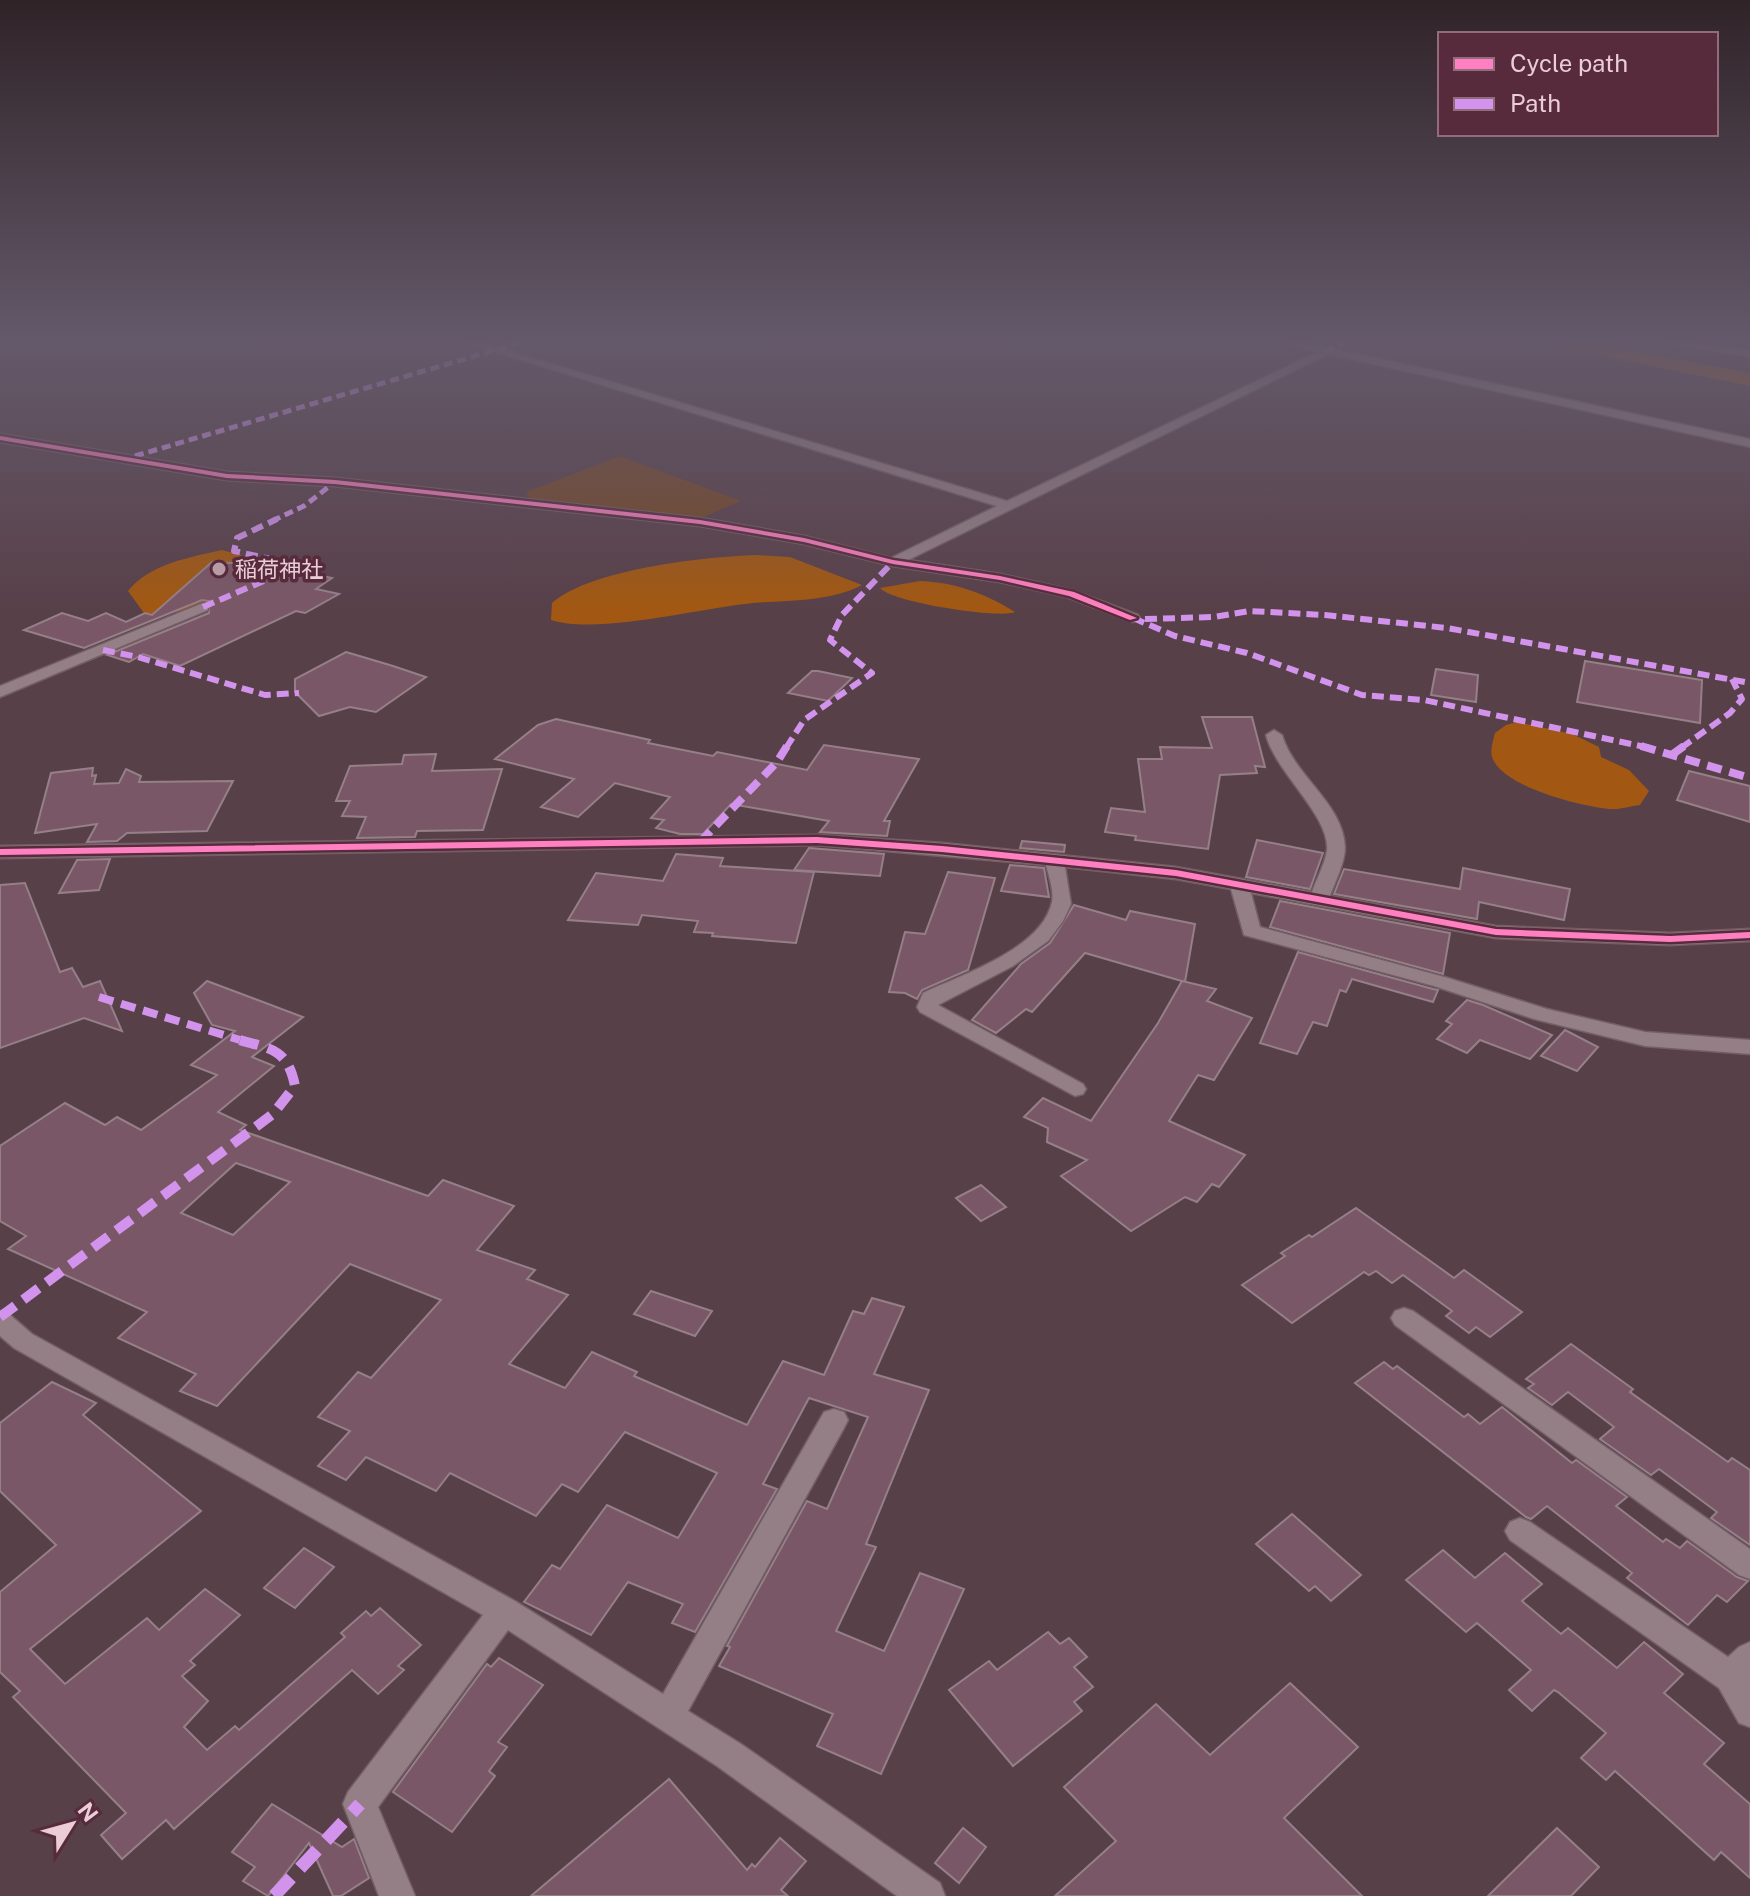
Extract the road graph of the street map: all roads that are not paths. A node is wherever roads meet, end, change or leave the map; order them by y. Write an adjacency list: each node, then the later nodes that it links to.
1 (763, 431): 6 (street)
2 (1159, 431): 6 (street)
3 (1697, 431): 5 (street)
4 (0, 438): 7 (street)
5 (1750, 443)
6 (1006, 505): 7 (street)
7 (893, 562): 9 (street)
8 (203, 607): 10 (street)
9 (1133, 618)
10 (0, 692)
11 (1274, 735): 15 (street)
12 (0, 852): 13 (street)
13 (1054, 861): 14 (street); 18 (street)
14 (1240, 885): 15 (street); 17 (street)
15 (1319, 900): 16 (street)
16 (1750, 935)
17 (1750, 1047)
18 (1075, 1089)
19 (1404, 1318): 23 (street)
20 (0, 1321): 24 (street)
21 (834, 1420): 27 (street)
22 (1520, 1531): 25 (street)
23 (1750, 1566)
24 (504, 1611): 27 (street); 28 (street)
25 (1740, 1667): 26 (street)
26 (1750, 1712)
27 (668, 1716): 29 (street)
28 (397, 1896)
29 (927, 1896)

